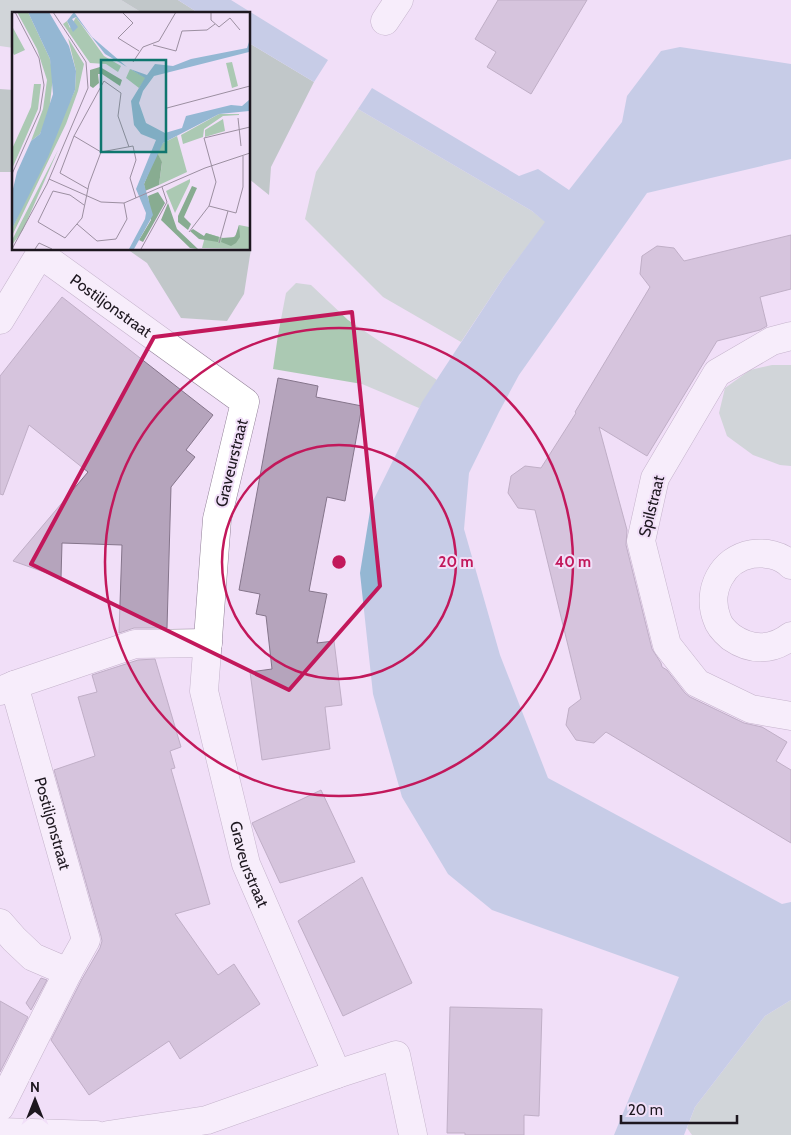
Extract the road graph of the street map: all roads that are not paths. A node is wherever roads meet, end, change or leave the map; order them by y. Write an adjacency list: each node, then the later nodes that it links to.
1 (0, 320): 3 (street, Postiljonstraat)
2 (791, 336): 8 (street, Spilstraat)
3 (245, 402): 6 (street, Graveurstraat)
4 (791, 565): 5 (street)
5 (791, 636)
6 (208, 644): 7 (street); 11 (street, Graveurstraat)
7 (7, 688): 10 (street, Postiljonstraat)
8 (791, 716)
9 (0, 923): 10 (street)
10 (68, 972): 12 (street, Postiljonstraat)
11 (337, 1074): 15 (street); 16 (street)
12 (0, 1107)
13 (0, 1132): 14 (street)
14 (96, 1135)
15 (108, 1135)
16 (413, 1135)

